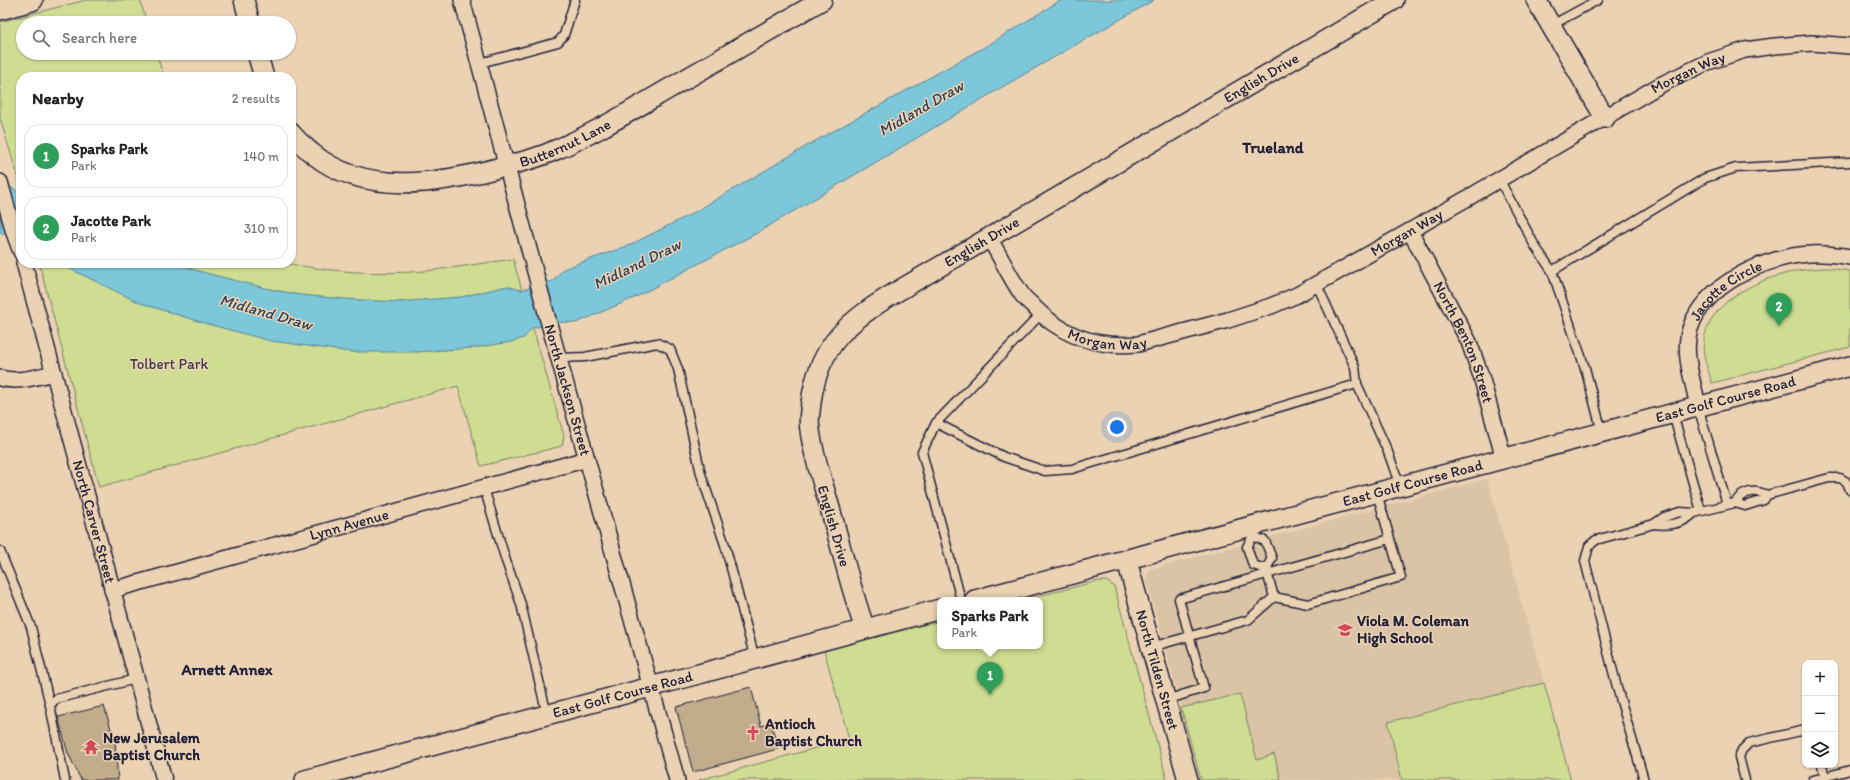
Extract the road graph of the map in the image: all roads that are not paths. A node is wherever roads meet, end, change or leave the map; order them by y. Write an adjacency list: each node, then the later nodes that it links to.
1 (32, 0): 10 (main road)
2 (244, 0): 12 (street)
3 (462, 0): 16 (street, North Jackson Street)
4 (568, 0): 11 (lane)
5 (575, 0): 11 (lane)
6 (822, 0): 21 (street, Butternut Lane)
7 (1394, 0): 25 (street, English Drive)
8 (1536, 0): 13 (street)
9 (1598, 0): 13 (lane)
10 (0, 9)
11 (572, 12): 16 (lane)
12 (248, 16)
13 (1550, 26): 18 (street)
14 (1850, 46): 18 (street, Morgan Way)
15 (259, 60): 17 (street)
16 (480, 63): 21 (street, North Jackson Street)
17 (263, 72)
18 (1605, 118): 22 (street, Morgan Way)
19 (296, 138): 21 (street, Butternut Lane)
20 (1850, 162): 29 (lane)
21 (507, 166): 32 (street, North Jackson Street)
22 (1499, 180): 24 (street, Morgan Way); 29 (lane)
23 (0, 182): 26 (street)
24 (1410, 231): 30 (street, Morgan Way); 42 (street, North Benton Street)
25 (989, 238): 31 (street, Morgan Way); 60 (street, English Drive)
26 (16, 239)
27 (1850, 257): 37 (street, Jacotte Circle)
28 (25, 268): 34 (street, North Carver Street)
29 (1552, 271): 40 (lane)
30 (1317, 285): 31 (street, Morgan Way); 36 (lane)
31 (1041, 314): 39 (lane)
32 (559, 358): 41 (street, North Jackson Street); 63 (lane)
33 (1850, 366): 37 (street, East Golf Course Road)
34 (54, 373): 35 (street); 55 (street, North Carver Street)
35 (0, 378)
36 (1357, 384): 39 (lane); 43 (lane)
37 (1698, 407): 38 (street, East Golf Course Road); 48 (lane)
38 (1673, 414): 40 (street, East Golf Course Road); 49 (lane)
39 (936, 423): 56 (lane)
40 (1602, 432): 42 (street, East Golf Course Road)
41 (587, 459): 44 (street, Lynn Avenue); 65 (street, North Jackson Street)
42 (1504, 459): 43 (street, East Golf Course Road)
43 (1400, 487): 46 (street, East Golf Course Road)
44 (484, 488): 55 (street, Lynn Avenue); 68 (lane)
45 (1850, 490): 47 (lane)
46 (1377, 493): 50 (street, East Golf Course Road); 51 (lane)
47 (1767, 495): 48 (lane); 48 (lane)
48 (1731, 503): 49 (lane)
49 (1697, 512): 78 (lane)
50 (1252, 532): 53 (street, East Golf Course Road); 54 (lane); 54 (lane)
51 (1390, 539): 54 (lane); 58 (lane)
52 (0, 551): 67 (lane)
53 (1127, 561): 57 (street, East Golf Course Road); 62 (street, North Tilden Street)
54 (1267, 572): 58 (lane); 61 (lane)
55 (112, 590): 64 (street, North Carver Street)
56 (960, 597)
57 (987, 597)
58 (1274, 597): 61 (lane)
59 (937, 610): 60 (street, East Golf Course Road)
60 (865, 629): 63 (street, East Golf Course Road)
61 (1189, 636): 62 (lane); 66 (lane)
62 (1151, 648): 66 (street, North Tilden Street)
63 (755, 659): 65 (street, East Golf Course Road)
64 (136, 679): 67 (lane); 74 (street, North Carver Street)
65 (652, 687): 68 (street, East Golf Course Road); 76 (street, North Jackson Street)
66 (1166, 700): 77 (street, North Tilden Street)
67 (50, 705): 73 (lane)
68 (547, 716): 75 (street, East Golf Course Road)
69 (1802, 731): 79 (lane)
70 (1823, 768): 72 (lane)
71 (1850, 770): 72 (lane)
72 (1825, 777): 80 (lane)
73 (65, 780)
74 (164, 780)
75 (305, 780)
76 (677, 780)
77 (1188, 780)
78 (1644, 780)
79 (1745, 780)
80 (1813, 780)

